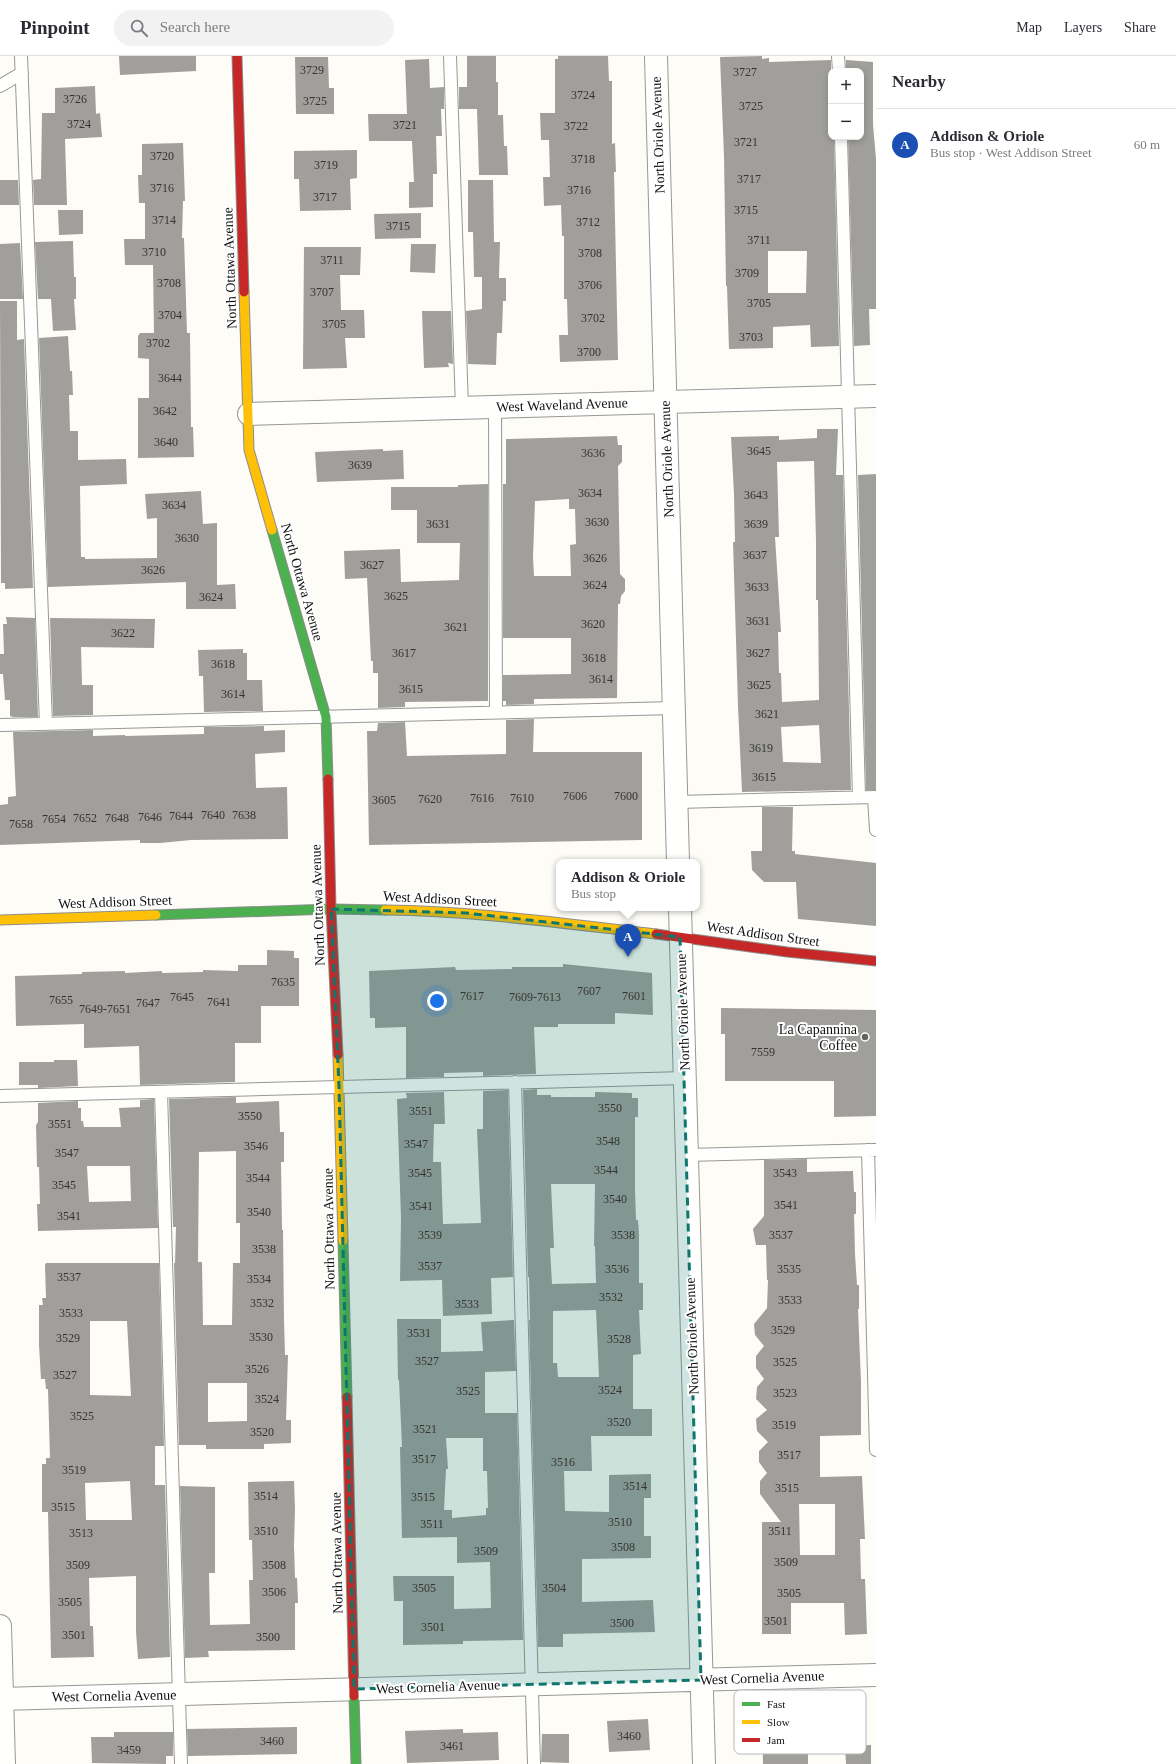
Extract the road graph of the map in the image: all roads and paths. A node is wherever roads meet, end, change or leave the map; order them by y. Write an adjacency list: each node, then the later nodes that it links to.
1 (21, 56): 7 (lane)
2 (237, 56): 15 (street, North Ottawa Avenue)
3 (450, 56): 14 (lane)
4 (656, 56): 12 (street, North Oriole Avenue)
5 (838, 56): 6 (lane)
6 (839, 68)
7 (22, 73): 8 (lane); 19 (lane)
8 (0, 86)
9 (841, 140): 11 (lane)
10 (876, 396): 11 (street, West Waveland Avenue)
11 (848, 397): 12 (street, West Waveland Avenue); 21 (lane)
12 (666, 402): 13 (street, West Waveland Avenue); 16 (street, North Oriole Avenue)
13 (495, 407): 14 (street, West Waveland Avenue); 17 (lane)
14 (462, 408): 15 (street, West Waveland Avenue)
15 (249, 414): 18 (street, North Ottawa Avenue)
16 (674, 708): 17 (lane); 23 (street, North Oriole Avenue)
17 (496, 712): 18 (lane)
18 (326, 717): 19 (lane); 26 (street, North Ottawa Avenue)
19 (46, 724): 20 (lane)
20 (0, 725)
21 (859, 797): 22 (lane); 23 (lane)
22 (875, 797): 24 (lane)
23 (677, 802): 25 (street, North Oriole Avenue)
24 (876, 830)
25 (678, 859)
26 (331, 909): 28 (street, West Addison Street); 29 (street, West Addison Street); 33 (street, North Ottawa Avenue)
27 (680, 911): 29 (street, North Oriole Avenue)
28 (0, 920)
29 (680, 937): 30 (street, West Addison Street); 31 (street, North Oriole Avenue)
30 (876, 961)
31 (684, 1078): 32 (lane); 37 (street, North Oriole Avenue)
32 (515, 1082): 33 (lane); 42 (lane)
33 (339, 1087): 34 (lane); 43 (street, North Ottawa Avenue)
34 (161, 1092): 35 (lane); 44 (lane)
35 (0, 1096)
36 (872, 1150): 37 (lane); 38 (lane)
37 (686, 1155): 41 (street, North Oriole Avenue)
38 (876, 1450)
39 (0, 1626): 45 (street)
40 (876, 1675): 41 (street, West Cornelia Avenue)
41 (701, 1680): 42 (street, West Cornelia Avenue); 50 (street, North Oriole Avenue)
42 (532, 1684): 43 (street, West Cornelia Avenue); 49 (lane)
43 (354, 1689): 44 (street, West Cornelia Avenue); 48 (street, North Ottawa Avenue)
44 (179, 1694): 45 (street, West Cornelia Avenue); 47 (lane)
45 (1, 1699): 46 (street)
46 (4, 1764)
47 (181, 1764)
48 (356, 1764)
49 (534, 1764)
50 (704, 1764)

